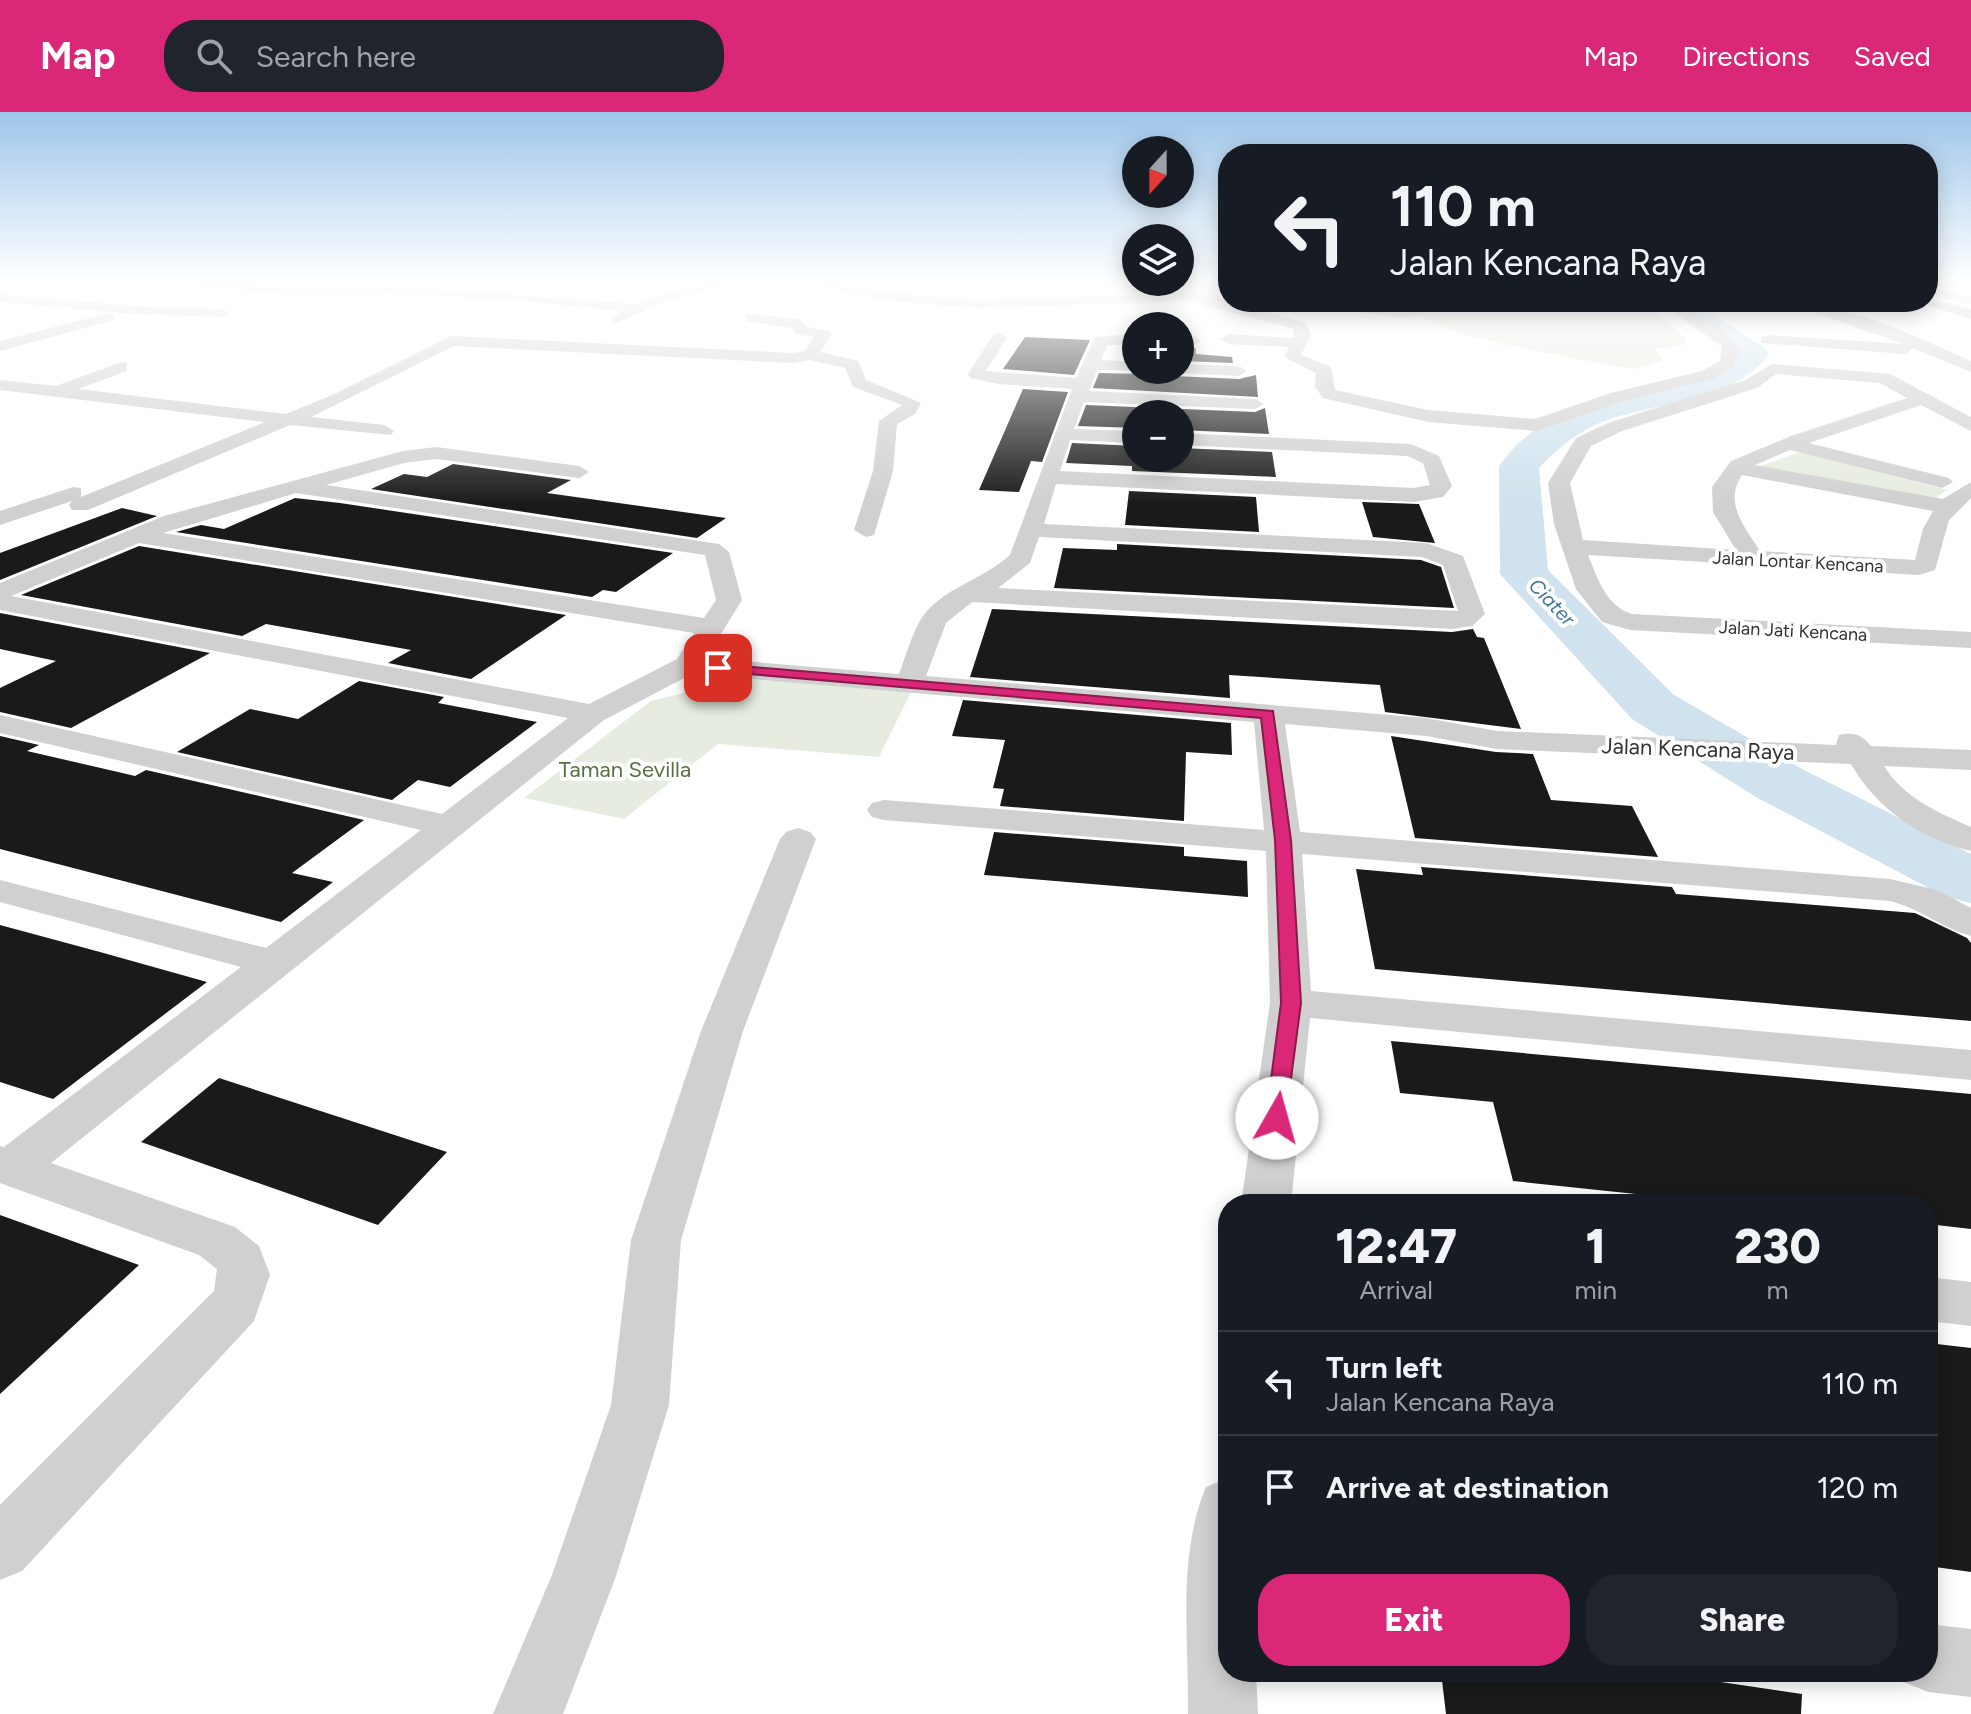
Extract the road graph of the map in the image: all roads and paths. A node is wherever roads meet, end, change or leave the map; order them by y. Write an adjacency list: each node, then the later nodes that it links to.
1 (422, 355): 23 (street)
2 (725, 355): 3 (street)
3 (810, 355): 36 (street)
4 (988, 355): 19 (street)
5 (1096, 355): 10 (street)
6 (1293, 355): 7 (street)
7 (1730, 355)
8 (1770, 355): 15 (street)
9 (1944, 355): 13 (street)
10 (1093, 365): 11 (street); 19 (street)
11 (1122, 366)
12 (121, 367): 20 (street)
13 (1971, 367)
14 (1194, 369): 16 (street)
15 (1772, 369): 18 (street); 39 (street)
16 (1239, 371)
17 (0, 385): 20 (street)
18 (1926, 389): 24 (street); 29 (street)
19 (1080, 390): 21 (street); 26 (street)
20 (46, 391): 22 (street); 23 (street)
21 (1255, 404)
22 (13, 407)
23 (292, 417): 25 (street); 35 (street)
24 (1971, 425)
25 (384, 431)
26 (1062, 434): 27 (street); 32 (street)
27 (1122, 436)
28 (1194, 440): 32 (street)
29 (1789, 444): 30 (street); 34 (street)
30 (1737, 468): 34 (street); 40 (street)
31 (579, 472): 33 (street)
32 (1048, 477): 37 (street)
33 (291, 486): 38 (street); 44 (street)
34 (1963, 497): 40 (street, Jalan Lontar Kencana)
35 (0, 518)
36 (866, 530)
37 (1031, 530): 42 (street); 42 (street)
38 (135, 535): 41 (street); 44 (street)
39 (1575, 547): 40 (street, Jalan Lontar Kencana); 45 (street, Jalan Jati Kencana)
40 (1754, 560)
41 (0, 592)
42 (968, 594): 47 (street)
43 (0, 602): 48 (street)
44 (713, 628): 46 (street)
45 (1971, 640)
46 (687, 665): 47 (street, Jalan Kencana Raya); 48 (street)
47 (909, 684): 49 (street, Jalan Kencana Raya)
48 (593, 714): 55 (street)
49 (1268, 714): 52 (street, Jalan Kencana Raya); 57 (street)
50 (0, 724): 55 (street)
51 (1971, 743): 52 (street, Jalan Kencana Raya)
52 (1855, 746): 53 (street, Jalan Kencana Raya); 58 (street)
53 (1971, 760)
54 (884, 810): 57 (street)
55 (449, 826): 61 (street)
56 (798, 839): 72 (street)
57 (1283, 840): 60 (street); 62 (street)
58 (1971, 840)
59 (0, 891): 61 (street)
60 (1971, 924)
61 (273, 963): 64 (street)
62 (1291, 1003): 63 (street); 65 (street)
63 (1971, 1065)
64 (5, 1166): 68 (street)
65 (1267, 1194)
66 (1938, 1300): 67 (street)
67 (1971, 1304)
68 (0, 1549)
69 (1938, 1659): 70 (street)
70 (1971, 1663)
71 (1224, 1682): 73 (street)
72 (528, 1714)
73 (1223, 1714)

